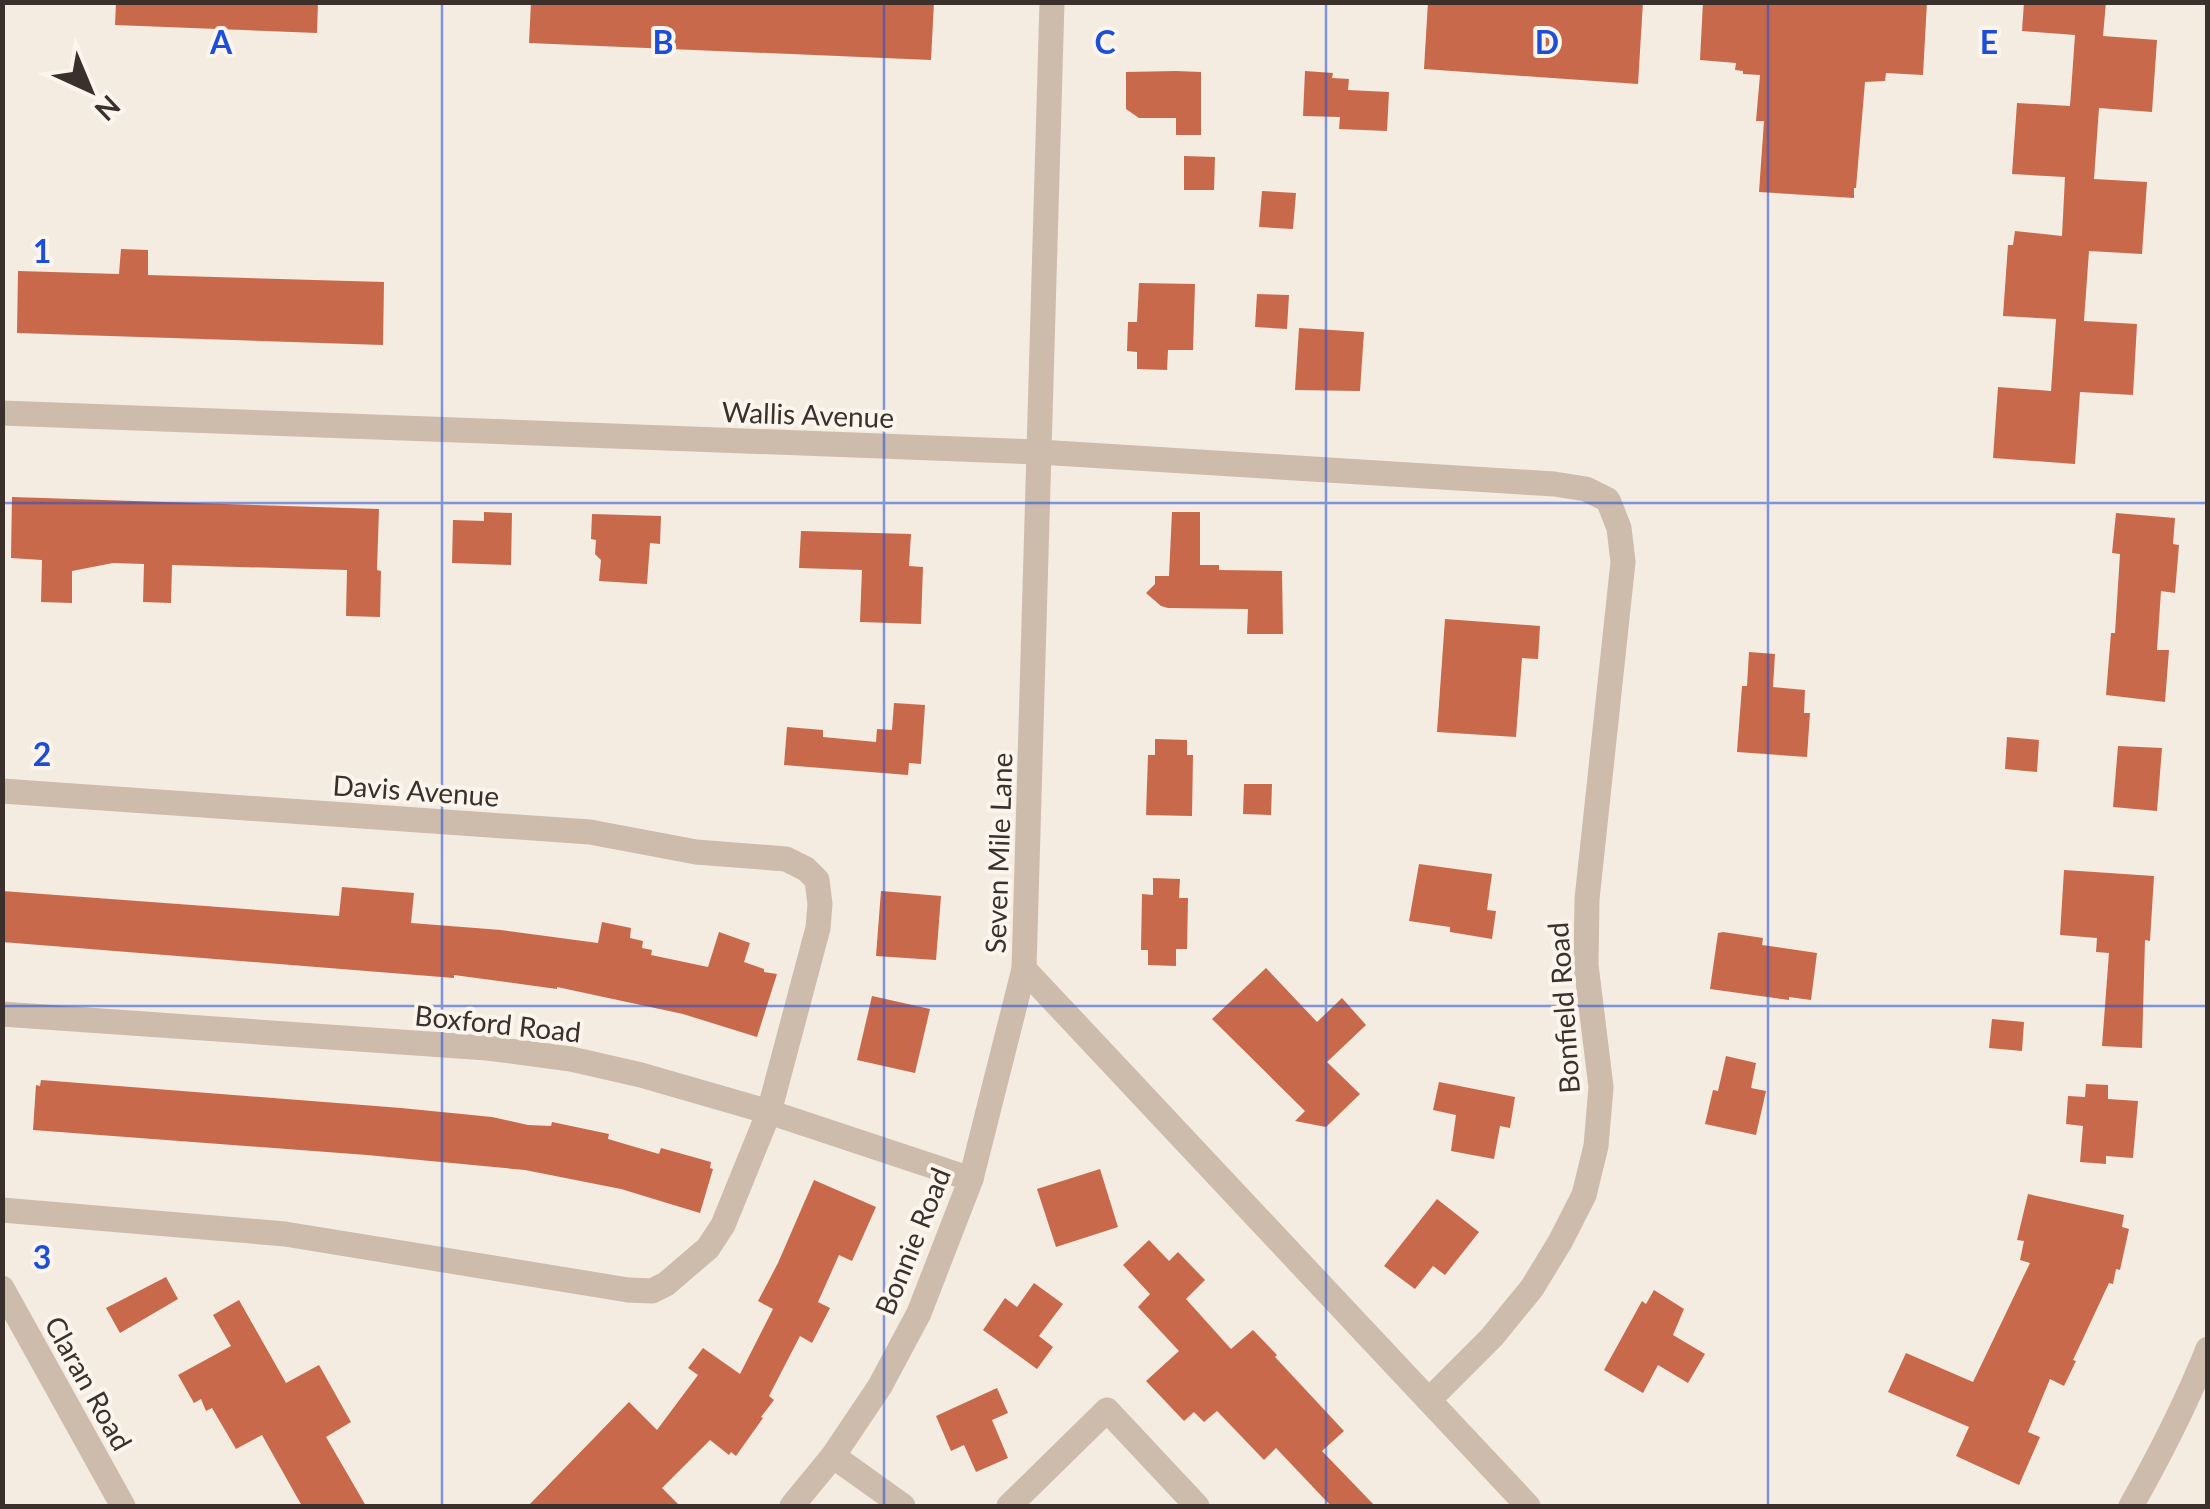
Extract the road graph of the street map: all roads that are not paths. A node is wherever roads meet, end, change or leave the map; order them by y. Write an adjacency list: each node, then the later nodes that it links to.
1 (1052, 2): 3 (street, Seven Mile Lane)
2 (2, 413): 3 (street, Wallis Avenue)
3 (1039, 452): 4 (street, Wallis Avenue); 6 (street, Seven Mile Lane)
4 (1608, 500): 13 (street, Bonfield Road)
5 (2, 791): 8 (street, Davis Avenue)
6 (1024, 969): 9 (street, Bonnie Road); 13 (street, Seven Mile Lane)
7 (2, 1014): 8 (street, Boxford Road)
8 (769, 1112): 9 (street, Boxford Road); 10 (street)
9 (971, 1178): 14 (street, Bonnie Road)
10 (2, 1210)
11 (2, 1288): 15 (street, Claran Road)
12 (2208, 1349): 21 (street)
13 (1429, 1400): 20 (street, Seven Mile Lane)
14 (832, 1456): 16 (street, Bonnie Road); 17 (street)
15 (123, 1506)
16 (792, 1506)
17 (903, 1506)
18 (1009, 1506): 19 (street)
19 (1196, 1506)
20 (1528, 1506)
21 (2131, 1506)

